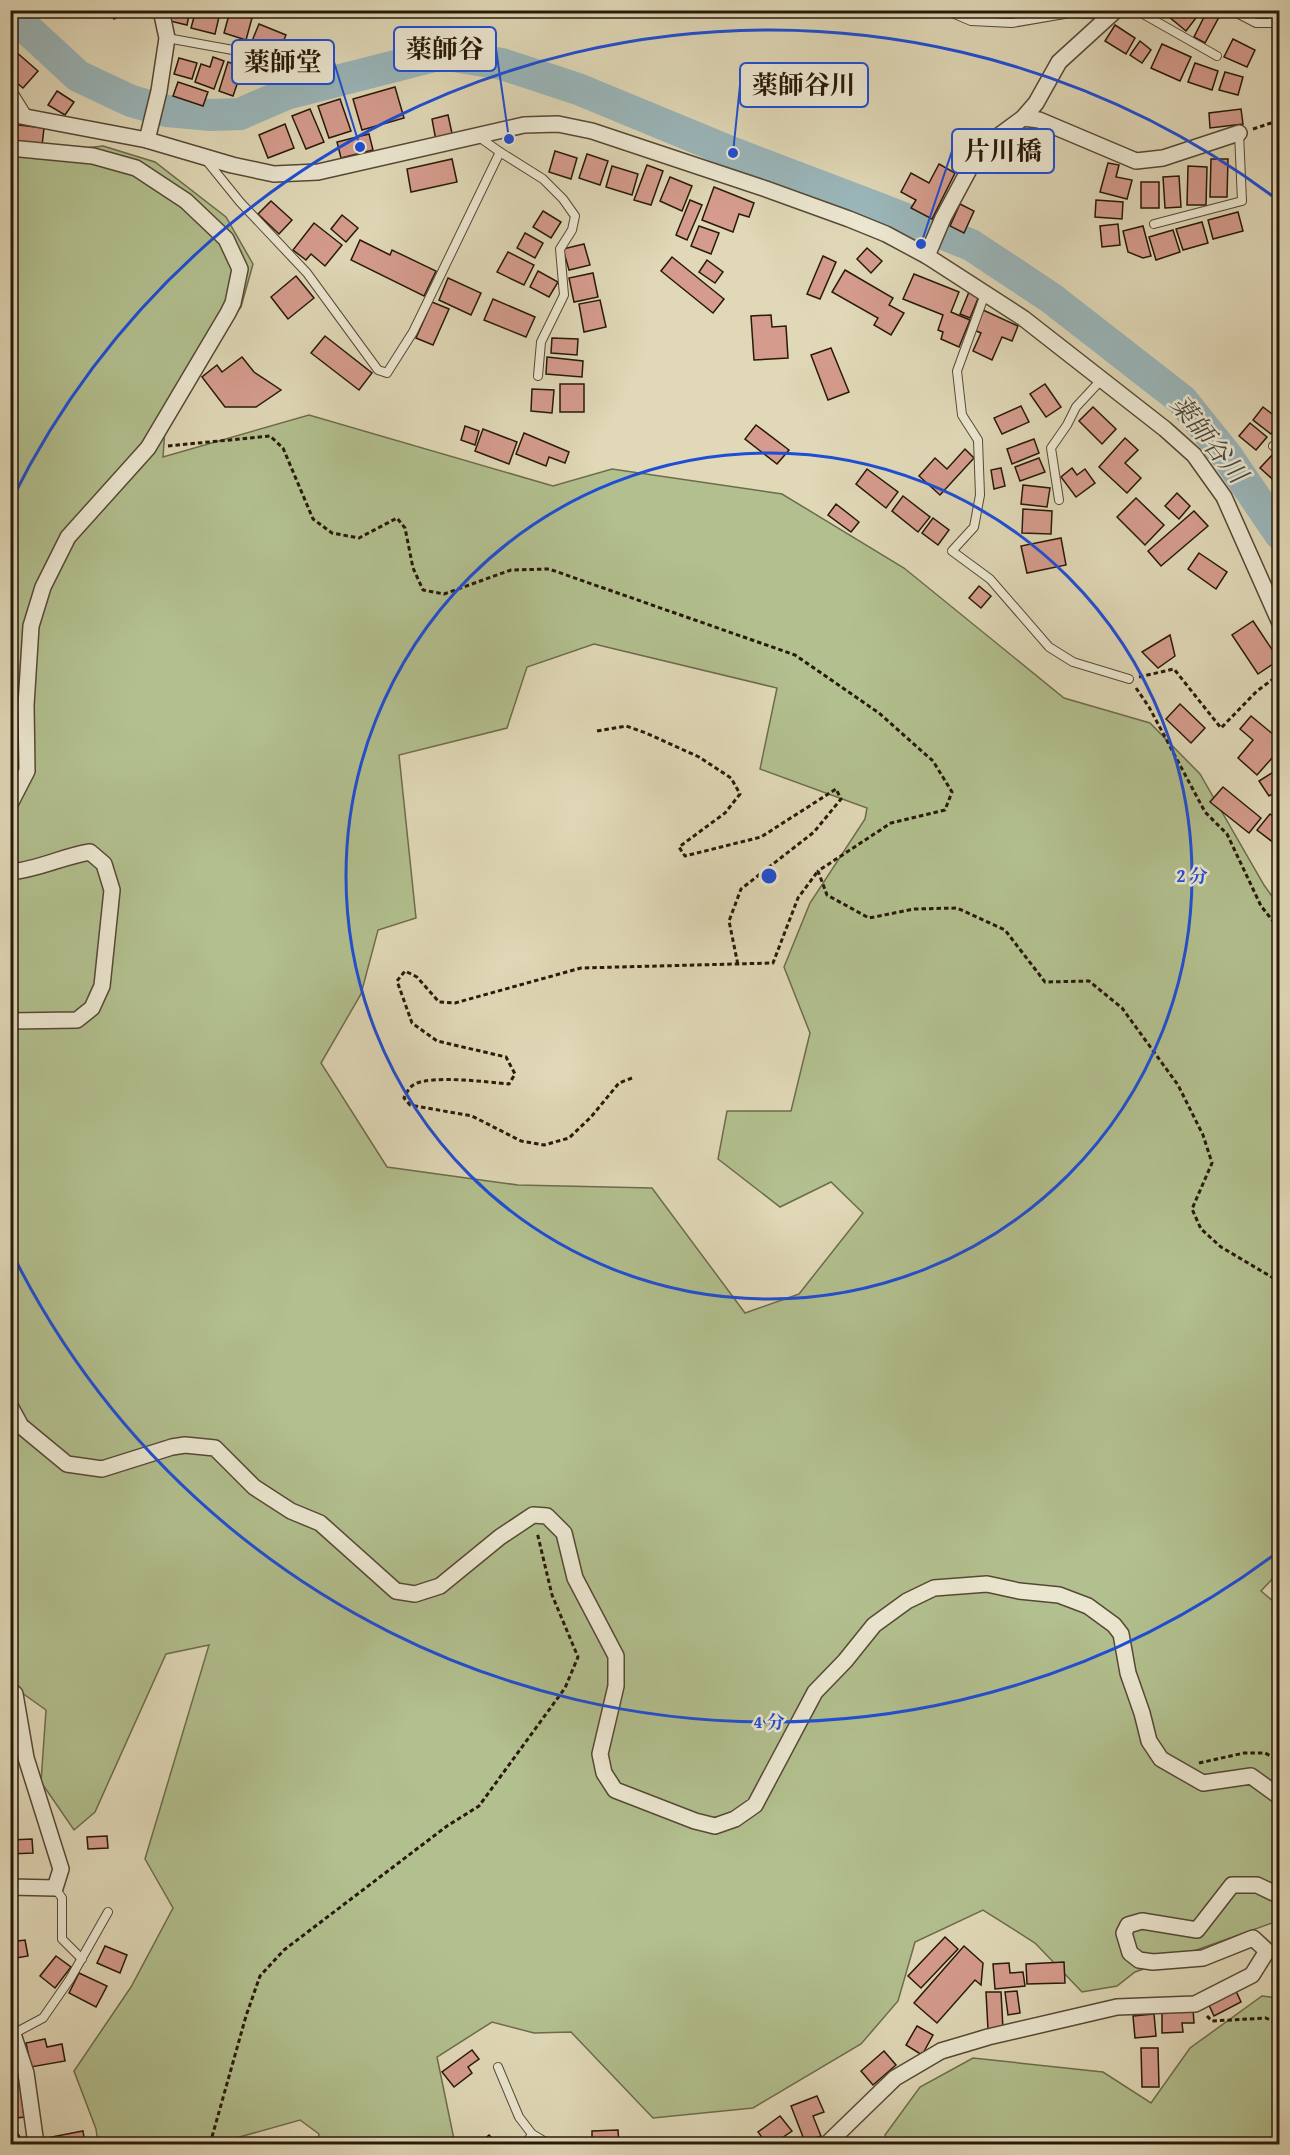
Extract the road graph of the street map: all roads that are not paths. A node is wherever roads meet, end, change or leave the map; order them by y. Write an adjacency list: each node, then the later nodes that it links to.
1 (161, 10): 7 (street)
2 (945, 10): 6 (lane)
3 (1136, 10): 9 (lane)
4 (1230, 10): 5 (lane)
5 (1279, 10)
6 (1113, 13): 13 (street)
7 (167, 39): 8 (lane); 15 (street)
8 (233, 50)
9 (1217, 56)
10 (10, 87): 12 (lane)
11 (10, 114): 12 (street)
12 (28, 116): 15 (street)
13 (1023, 118): 14 (street); 21 (street)
14 (1239, 133): 20 (lane)
15 (149, 134): 19 (street)
16 (477, 135): 18 (lane); 19 (street); 21 (street)
17 (10, 148): 28 (street)
18 (500, 152): 19 (lane); 23 (lane)
19 (204, 157)
20 (1154, 224)
21 (929, 250): 22 (street)
22 (985, 294): 24 (street); 27 (lane)
23 (538, 376)
24 (1102, 379): 25 (lane); 26 (street)
25 (1059, 500)
26 (1280, 623)
27 (1129, 679)
28 (10, 804)
29 (10, 872): 30 (street)
30 (10, 1021)
31 (10, 1406): 33 (street)
32 (10, 1689): 35 (street)
33 (1280, 1797)
34 (10, 1887): 35 (street)
35 (55, 1888): 38 (lane)
36 (1280, 1896): 45 (street)
37 (108, 1912): 38 (lane)
38 (82, 1959): 39 (lane)
39 (12, 2034): 42 (street)
40 (498, 2067): 41 (lane)
41 (532, 2134): 43 (lane); 44 (lane)
42 (36, 2145)
43 (526, 2145)
44 (549, 2145)
45 (827, 2145)

